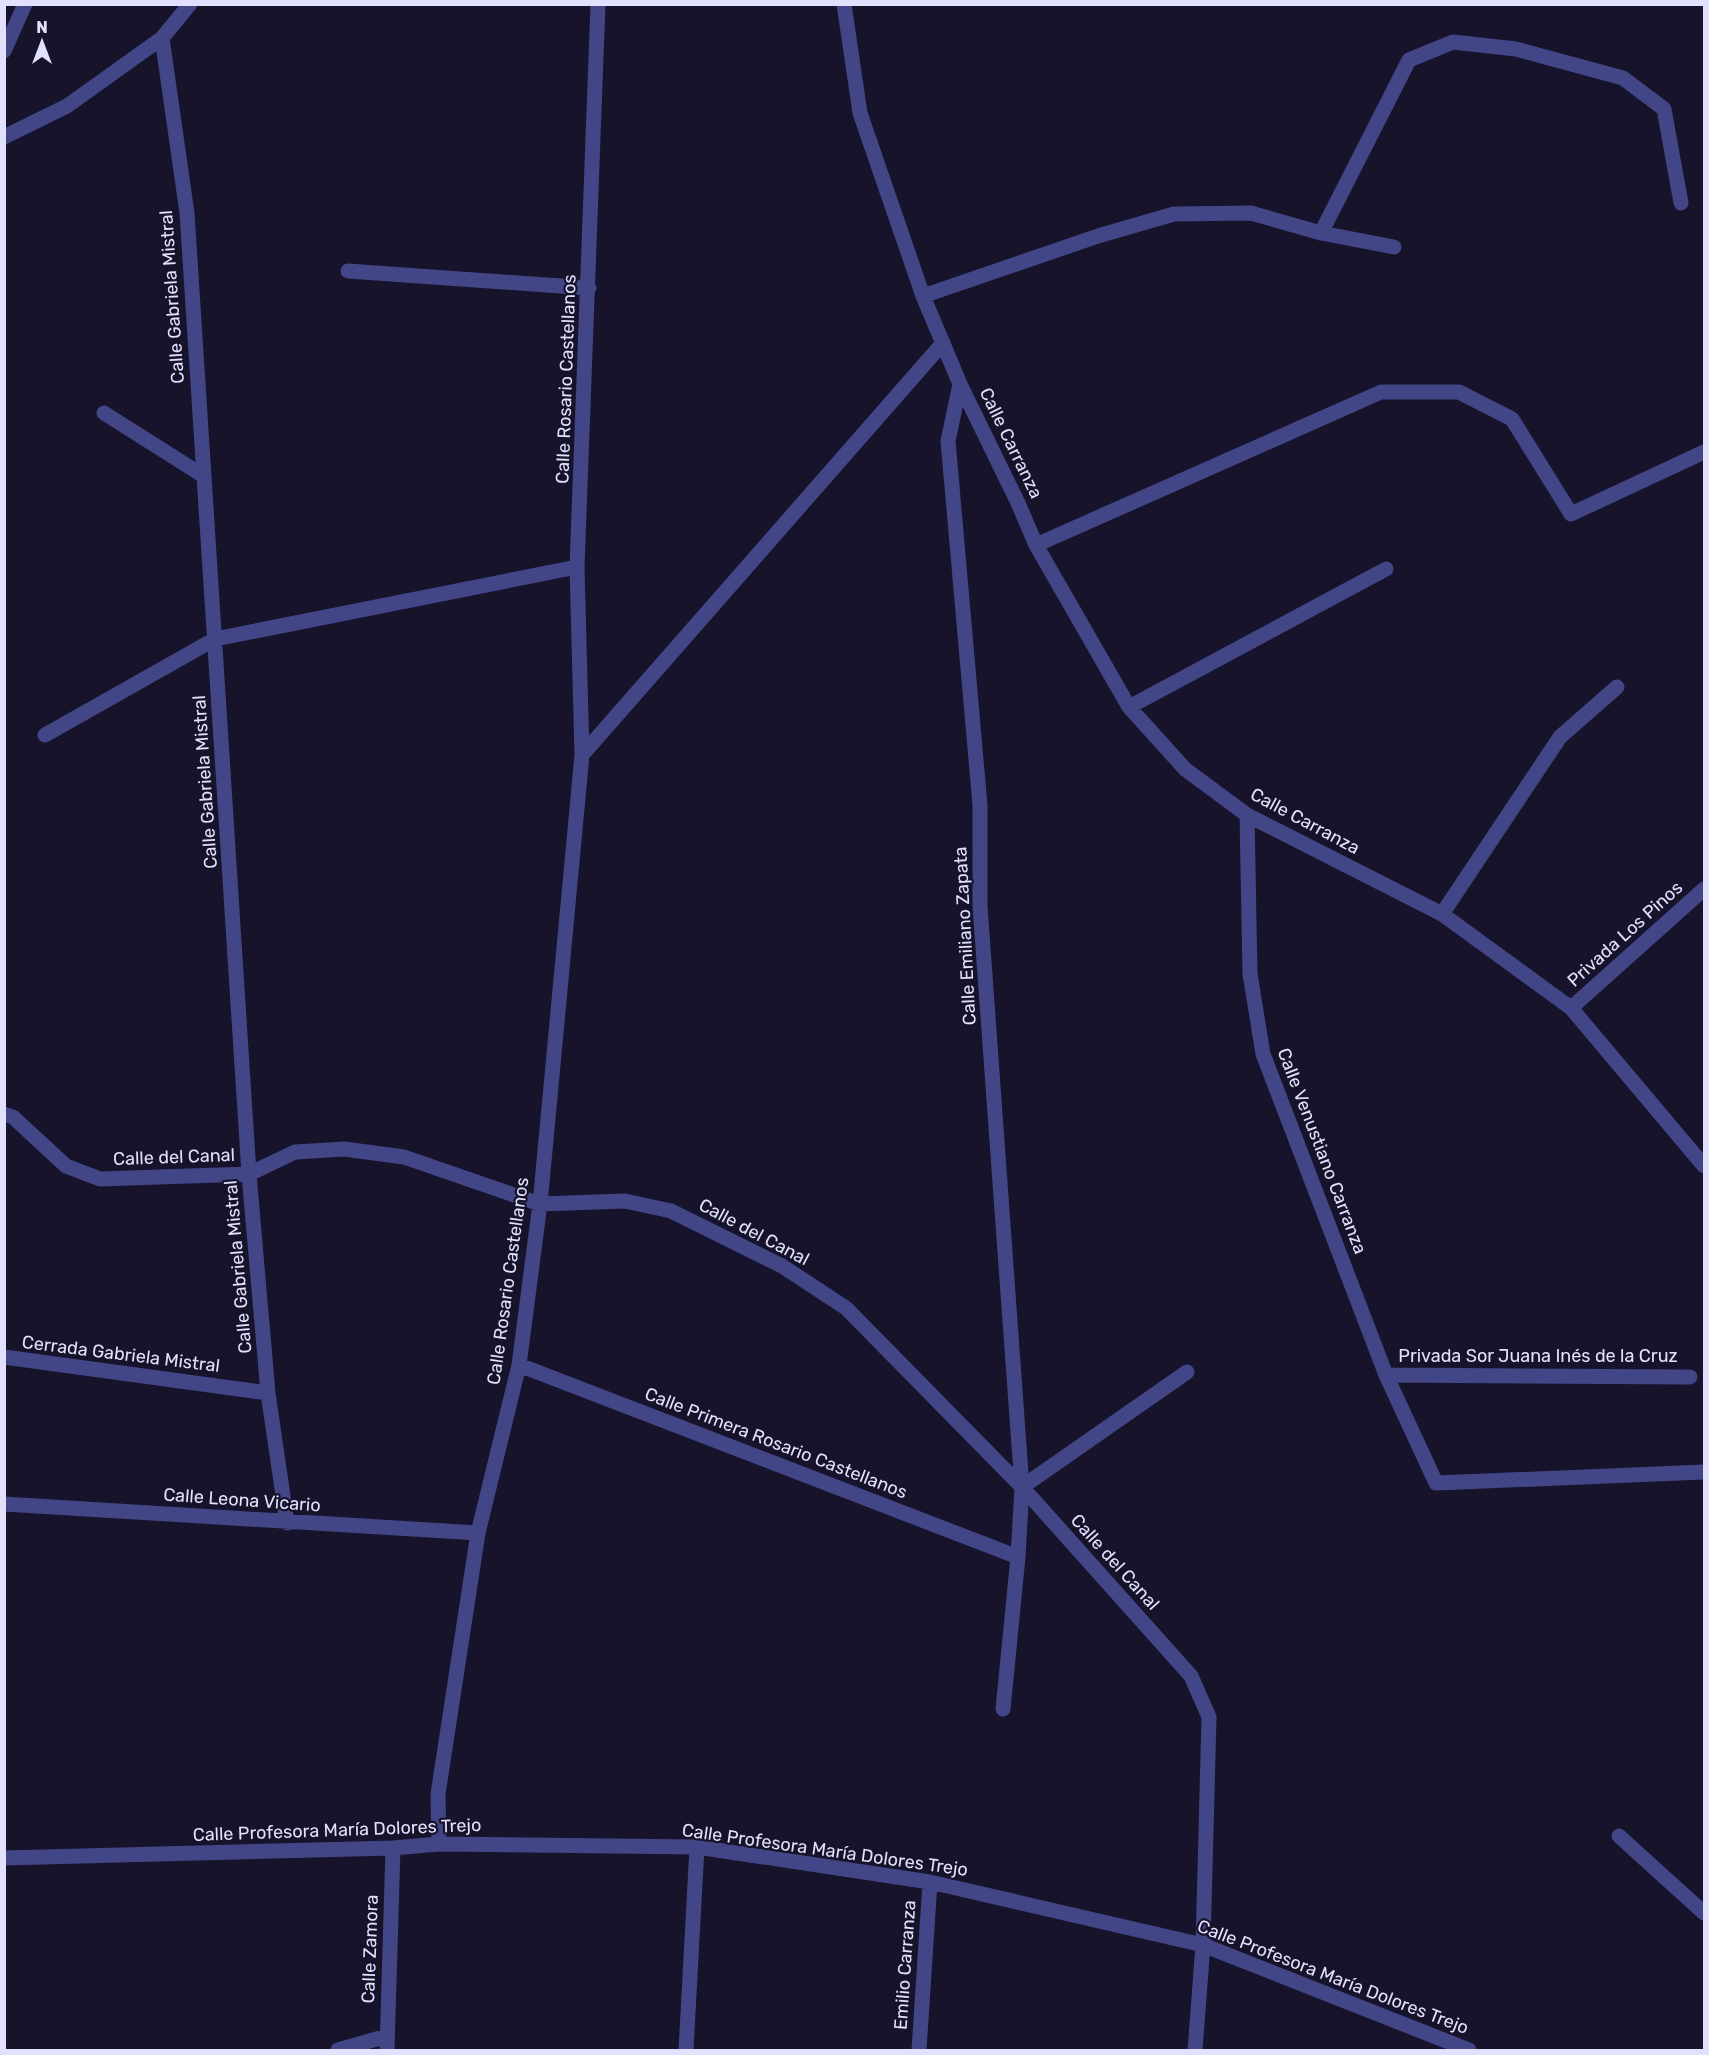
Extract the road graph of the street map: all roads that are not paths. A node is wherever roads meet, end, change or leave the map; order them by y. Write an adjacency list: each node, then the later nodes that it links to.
1 (25, 4): 6 (street)
2 (190, 4): 5 (street)
3 (598, 4): 12 (street, Calle Rosario Castellanos)
4 (844, 4): 13 (street, Calle Carranza)
5 (162, 38): 7 (street); 18 (street, Calle Gabriela Mistral)
6 (4, 51)
7 (4, 137)
8 (1681, 203): 9 (street)
9 (1322, 233): 10 (street); 13 (street)
10 (1394, 247)
11 (348, 271): 12 (street)
12 (589, 288): 20 (street, Calle Rosario Castellanos)
13 (923, 296): 14 (street, Calle Carranza)
14 (943, 343): 15 (street, Calle Carranza); 26 (street)
15 (960, 384): 19 (street, Calle Carranza); 42 (street, Calle Emiliano Zapata)
16 (104, 413): 18 (street)
17 (1704, 452): 19 (street)
18 (202, 475): 22 (street, Calle Gabriela Mistral)
19 (1036, 545): 24 (street, Calle Carranza)
20 (577, 567): 22 (street); 26 (street, Calle Rosario Castellanos)
21 (1386, 569): 24 (street)
22 (215, 639): 25 (street); 33 (street, Calle Gabriela Mistral)
23 (1617, 687): 29 (street)
24 (1130, 707): 27 (street, Calle Carranza)
25 (45, 735)
26 (582, 755): 34 (street, Calle Rosario Castellanos)
27 (1247, 815): 29 (street, Calle Carranza); 38 (street, Calle Venustiano Carranza)
28 (1704, 889): 30 (street, Privada Los Pinos)
29 (1442, 914): 30 (street, Calle Carranza)
30 (1571, 1008): 32 (street, Calle Carranza)
31 (4, 1114): 33 (street, Calle del Canal)
32 (1704, 1167)
33 (249, 1174): 34 (street, Calle del Canal); 40 (street, Calle Gabriela Mistral)
34 (540, 1204): 36 (street, Calle Rosario Castellanos); 42 (street, Calle del Canal)
35 (4, 1357): 40 (street, Cerrada Gabriela Mistral)
36 (519, 1365): 45 (street, Calle Rosario Castellanos); 46 (street, Calle Primera Rosario Castellanos)
37 (1187, 1372): 42 (street)
38 (1386, 1375): 39 (street, Privada Sor Juana Inés de la Cruz); 41 (street, Calle Venustiano Carranza)
39 (1690, 1377)
40 (268, 1393): 44 (street, Calle Gabriela Mistral)
41 (1704, 1472)
42 (1022, 1487): 46 (street, Calle Emiliano Zapata); 55 (street, Calle del Canal)
43 (4, 1504): 44 (street, Calle Leona Vicario)
44 (287, 1523): 45 (street, Calle Leona Vicario)
45 (478, 1533): 49 (street, Calle Rosario Castellanos)
46 (1018, 1557): 47 (street, Calle Emiliano Zapata)
47 (1003, 1709)
48 (1619, 1836): 54 (street)
49 (439, 1844): 50 (street, Calle Profesora María Dolores Trejo); 51 (street, Calle Profesora María Dolores Trejo)
50 (698, 1847): 53 (street, Calle Profesora María Dolores Trejo); 58 (street)
51 (393, 1848): 52 (street, Calle Profesora María Dolores Trejo); 56 (street, Calle Zamora)
52 (4, 1858)
53 (930, 1882): 55 (street, Calle Profesora María Dolores Trejo); 59 (street, Emilio Carranza)
54 (1704, 1913)
55 (1203, 1945): 60 (street, Calle del Canal); 61 (street, Calle Profesora María Dolores Trejo)
56 (387, 2043): 57 (street)
57 (338, 2050)
58 (686, 2050)
59 (920, 2050)
60 (1195, 2050)
61 (1469, 2050)

